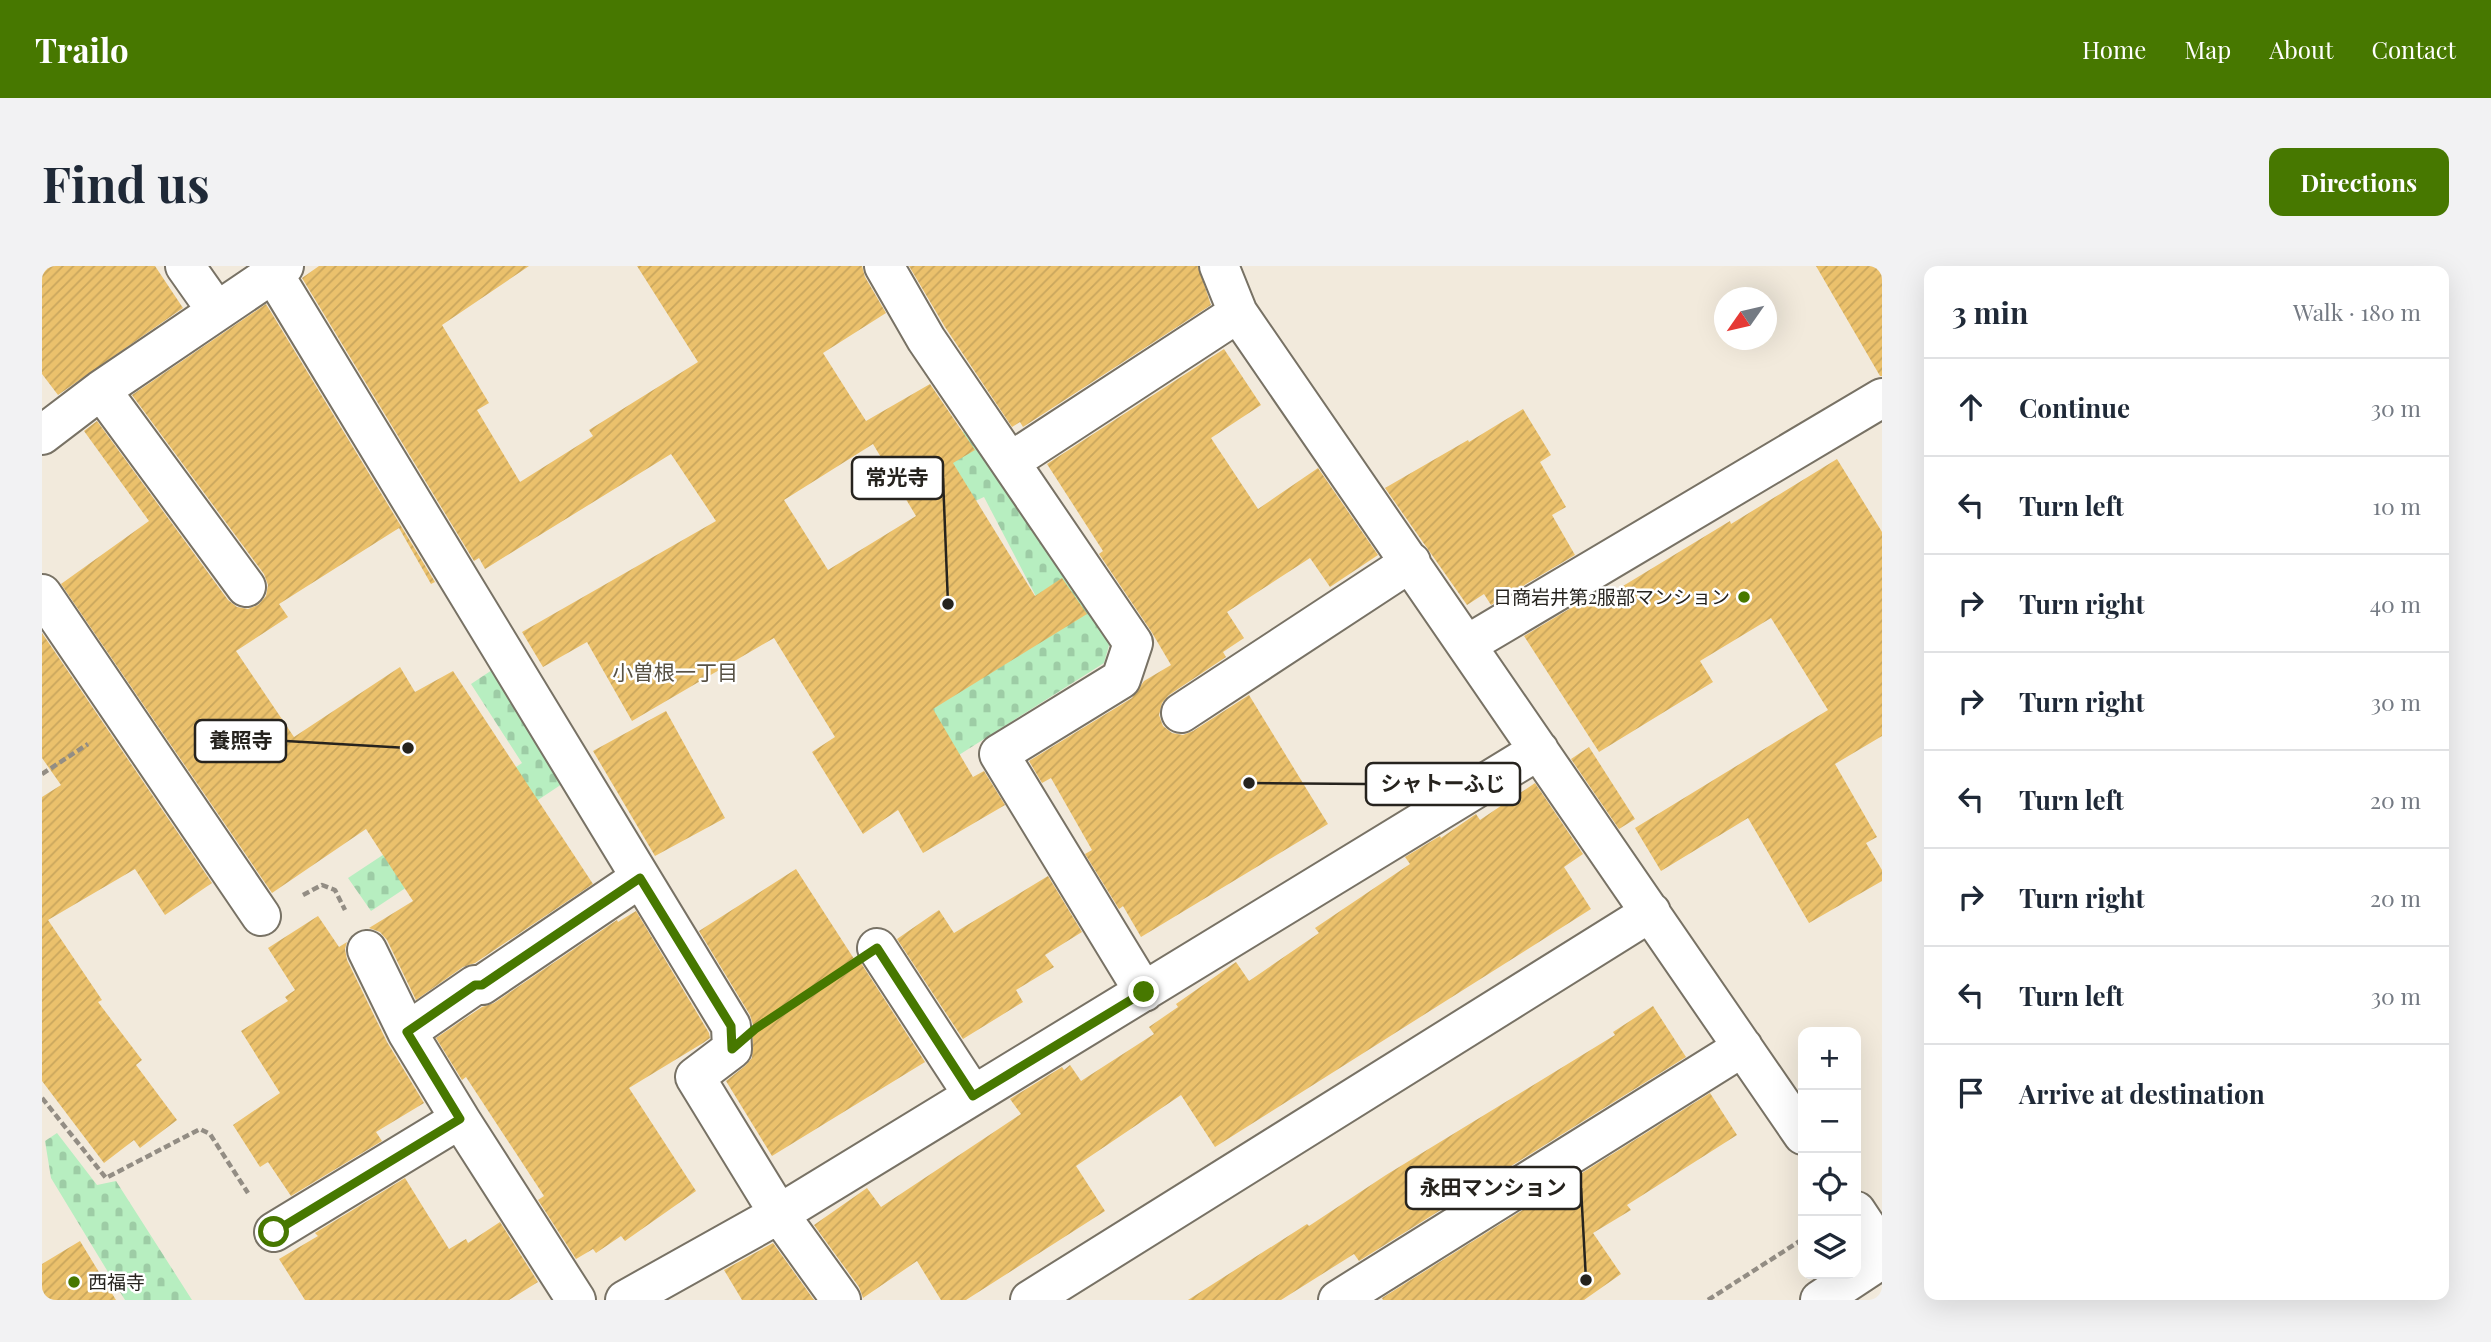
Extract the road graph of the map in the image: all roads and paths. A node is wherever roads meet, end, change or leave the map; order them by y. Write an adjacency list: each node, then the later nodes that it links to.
1 (185, 266): 5 (street)
2 (884, 266): 10 (street)
3 (1219, 266): 6 (street)
4 (279, 269): 5 (street); 17 (street)
5 (216, 310): 7 (street)
6 (1238, 313): 10 (street); 11 (street)
7 (101, 390): 9 (street); 12 (street)
8 (1882, 398): 14 (street)
9 (42, 435)
10 (1010, 462): 22 (street)
11 (1411, 562): 14 (street); 15 (street)
12 (246, 587)
13 (42, 594): 19 (street)
14 (1468, 644): 16 (street)
15 (1181, 713)
16 (1539, 750): 18 (street); 22 (street)
17 (640, 878): 23 (street); 25 (street)
18 (1651, 912): 24 (street); 39 (street)
19 (261, 916): 21 (path)
20 (877, 948): 25 (path); 26 (street)
21 (366, 950): 23 (street)
22 (1144, 992): 26 (street)
23 (407, 1032): 28 (street)
24 (1743, 1047): 29 (street); 40 (street)
25 (732, 1049): 30 (street)
26 (973, 1096): 30 (street)
27 (42, 1098): 32 (path)
28 (460, 1119): 32 (street); 36 (street)
29 (1798, 1128)
30 (779, 1214): 37 (street); 38 (street)
31 (1859, 1216): 34 (street)
32 (274, 1232)
33 (1798, 1242): 41 (path)
34 (1882, 1250)
35 (1882, 1259): 42 (street)
36 (576, 1300)
37 (625, 1300)
38 (841, 1300)
39 (1030, 1300)
40 (1338, 1300)
41 (1708, 1300)
42 (1820, 1300)

